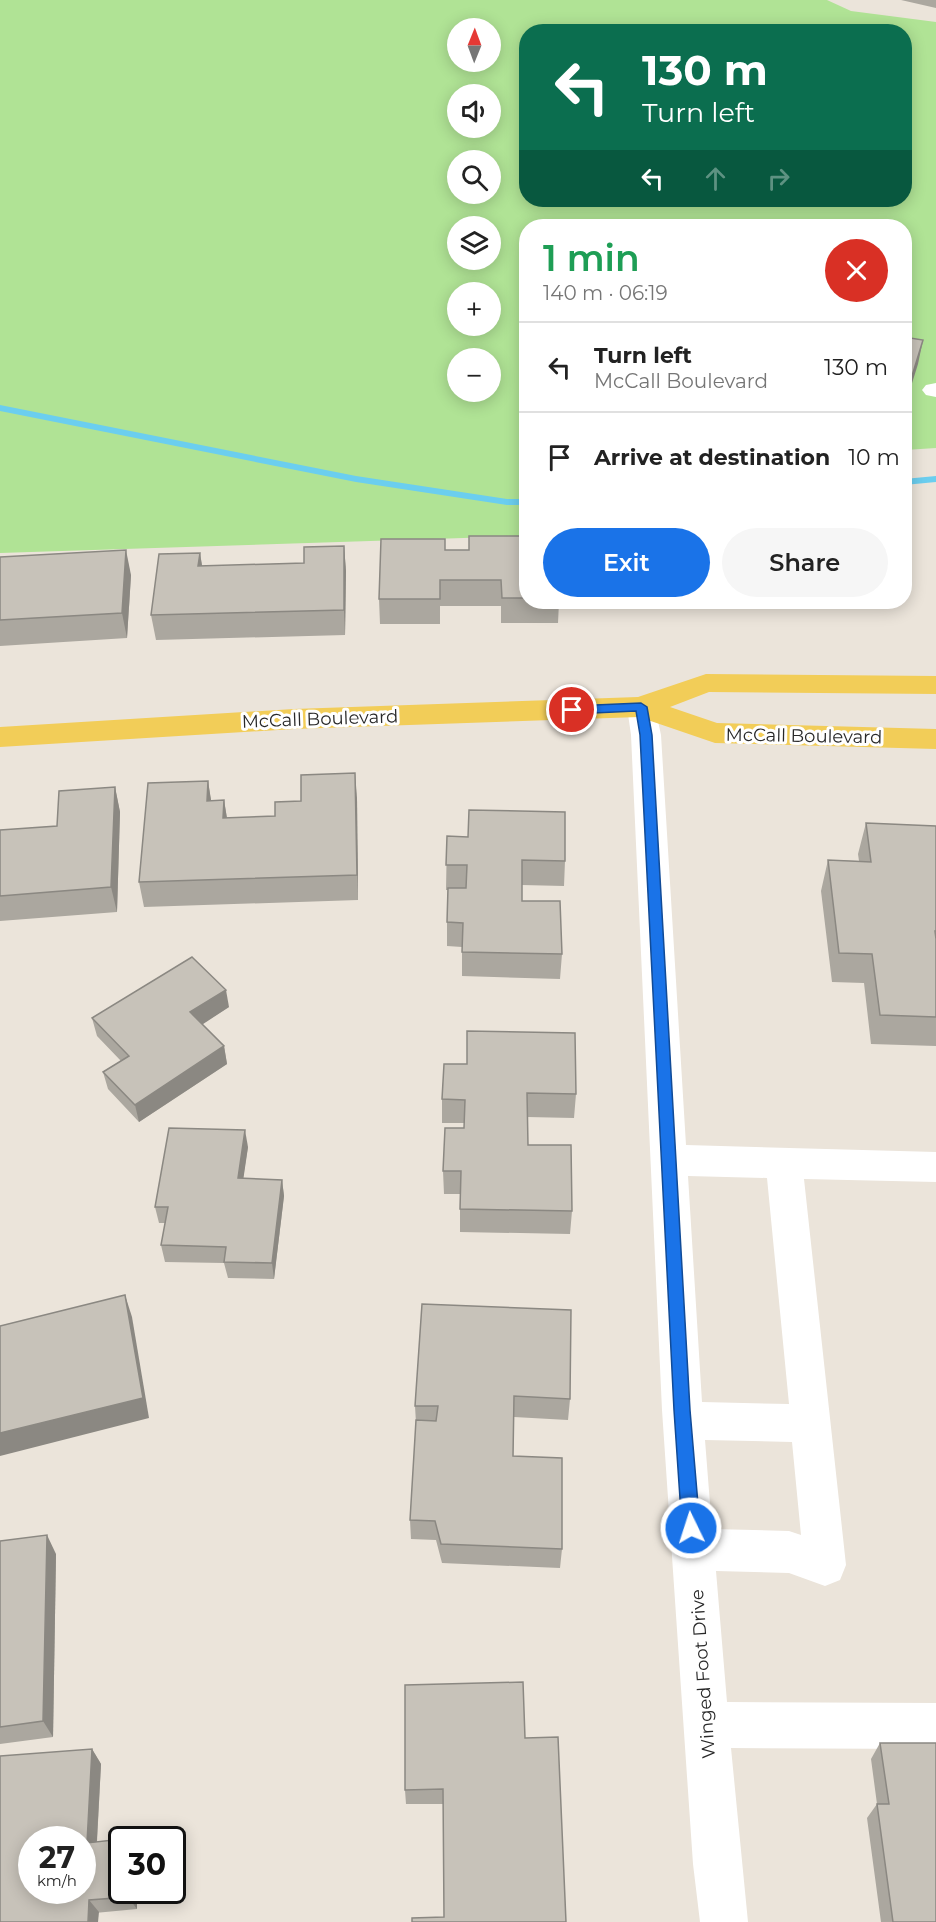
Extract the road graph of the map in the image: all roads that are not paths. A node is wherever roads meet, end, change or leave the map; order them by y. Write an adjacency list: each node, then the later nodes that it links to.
1 (936, 685): 2 (main road, McCall Boulevard)
2 (641, 707): 3 (main road, McCall Boulevard); 4 (main road, McCall Boulevard); 5 (street, Winged Foot Drive)
3 (0, 737)
4 (936, 739)
5 (668, 1160): 6 (street); 8 (street, Winged Foot Drive)
6 (784, 1162): 7 (street); 9 (street)
7 (936, 1167)
8 (682, 1420): 9 (street); 10 (street, Winged Foot Drive)
9 (810, 1424): 10 (street)
10 (693, 1550): 11 (street, Winged Foot Drive)
11 (706, 1725): 12 (street); 13 (street, Winged Foot Drive)
12 (936, 1725)
13 (724, 1922)

